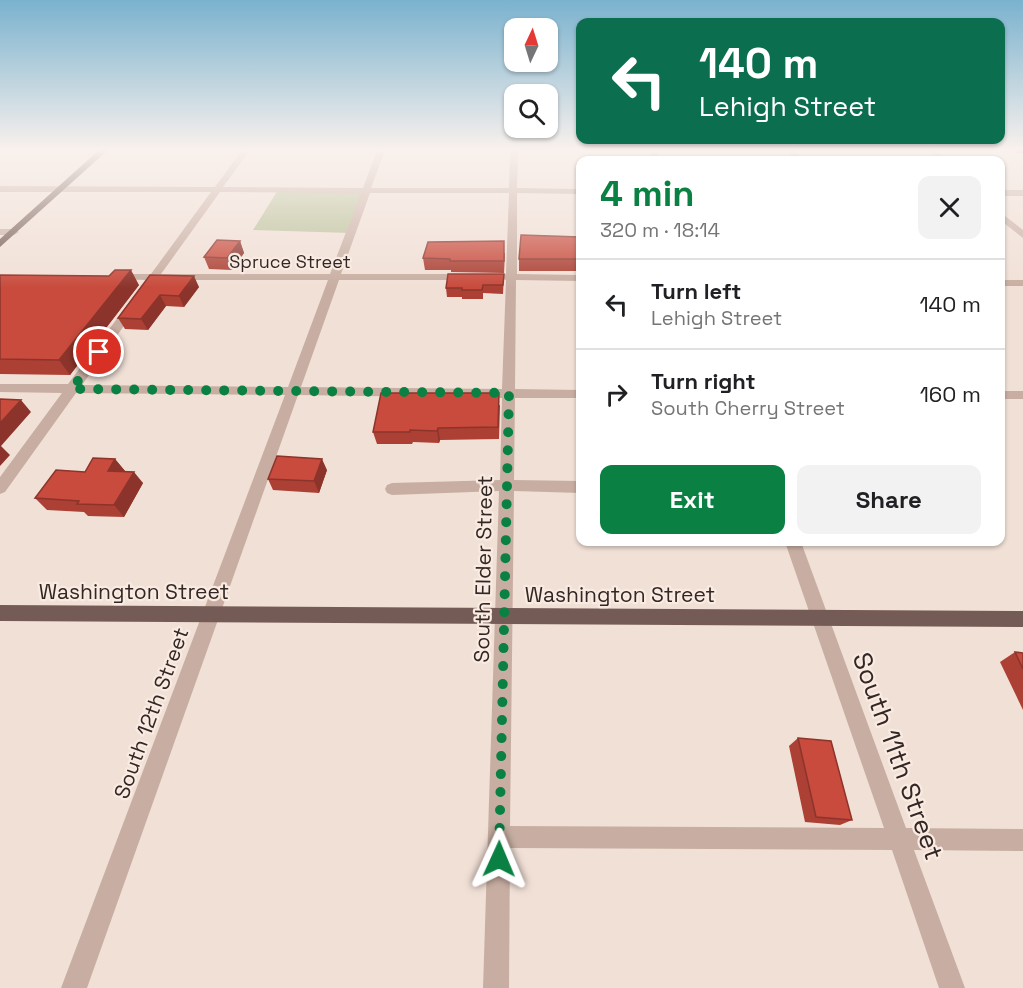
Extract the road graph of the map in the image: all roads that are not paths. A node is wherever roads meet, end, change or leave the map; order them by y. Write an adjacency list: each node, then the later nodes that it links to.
1 (53, 196): 7 (main road)
2 (213, 196): 11 (street)
3 (364, 196): 15 (street, South 12th Street)
4 (513, 196): 14 (street, South Elder Street)
5 (1005, 219): 8 (street)
6 (0, 232): 7 (street)
7 (14, 232): 9 (main road)
8 (1023, 235)
9 (0, 244)
10 (107, 277): 11 (street, Spruce Street)
11 (154, 277): 15 (street, Spruce Street); 20 (street)
12 (476, 277): 15 (street, Spruce Street)
13 (488, 277): 14 (street)
14 (512, 277): 16 (street); 22 (street, South Elder Street)
15 (334, 278): 21 (street, South 12th Street)
16 (576, 278)
17 (1005, 283): 18 (street)
18 (1023, 284)
19 (0, 388): 20 (street)
20 (72, 389): 21 (street); 26 (street)
21 (292, 392): 22 (street); 32 (street, South 12th Street)
22 (509, 393): 23 (street); 27 (street, South Elder Street)
23 (576, 394)
24 (1005, 395): 25 (street)
25 (1023, 395)
26 (2, 484)
27 (507, 485): 28 (street); 29 (street); 33 (street, South Elder Street)
28 (576, 487)
29 (392, 489)
30 (794, 546): 34 (street, South 11th Street)
31 (0, 613): 32 (main road, Washington Street)
32 (211, 614): 33 (main road, Washington Street); 39 (street, South 12th Street)
33 (504, 616): 34 (main road, Washington Street); 36 (street, South Elder Street)
34 (820, 618): 35 (main road, Washington Street); 37 (street, South 11th Street)
35 (1023, 619)
36 (499, 837): 37 (street); 40 (street, South Elder Street)
37 (899, 839): 38 (street); 41 (street, South 11th Street)
38 (1023, 840)
39 (74, 988)
40 (496, 988)
41 (952, 988)

